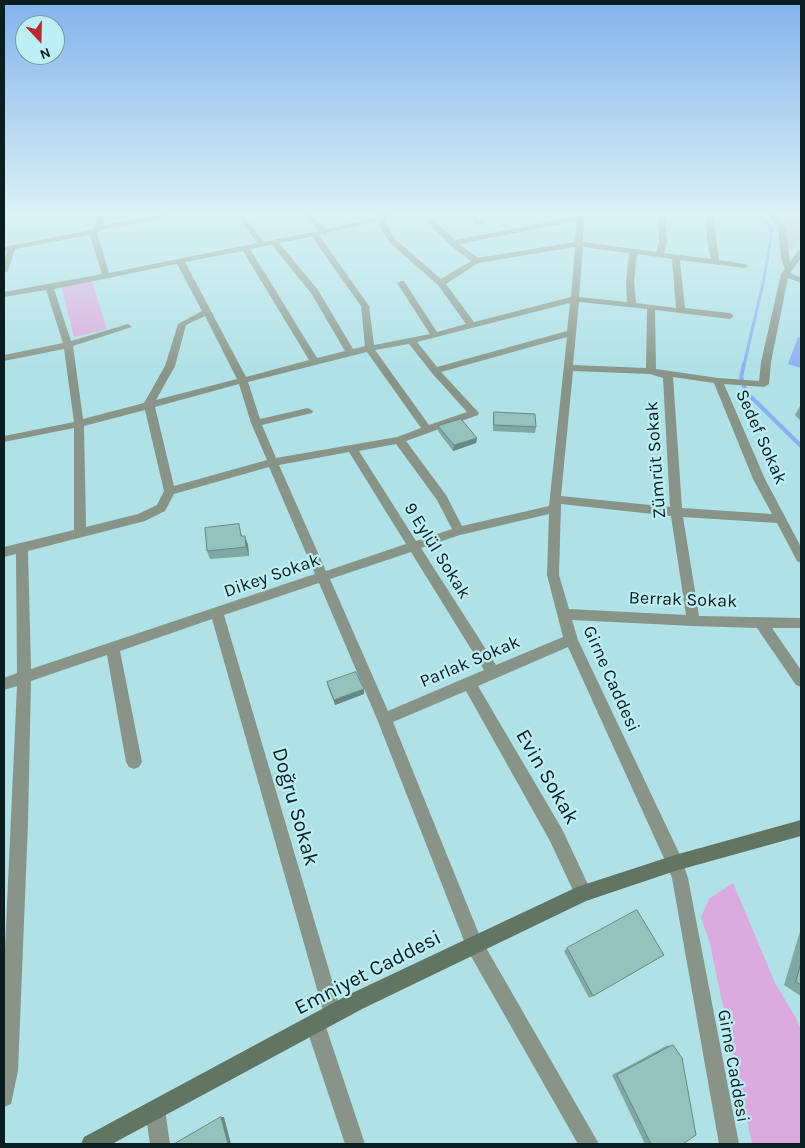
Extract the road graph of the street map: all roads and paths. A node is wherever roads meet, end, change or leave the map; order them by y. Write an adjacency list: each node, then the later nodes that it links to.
1 (6, 269): 18 (street)
2 (105, 269): 16 (street)
3 (140, 269): 16 (street)
4 (184, 269): 26 (street)
5 (258, 269): 37 (street)
6 (296, 269): 35 (street)
7 (338, 269): 34 (street)
8 (425, 269): 20 (street)
9 (464, 269): 20 (street)
10 (577, 269): 22 (street, Girne Caddesi)
11 (631, 269): 23 (street)
12 (677, 269): 25 (street)
13 (787, 269): 15 (street)
14 (790, 269): 15 (street)
15 (787, 272): 17 (street); 42 (street)
16 (106, 275): 21 (street)
17 (801, 281)
18 (5, 283): 21 (street)
19 (401, 283): 31 (street)
20 (441, 283): 28 (street)
21 (49, 288): 33 (street)
22 (575, 299): 23 (street); 28 (street); 30 (street, Girne Caddesi)
23 (632, 306): 24 (street)
24 (651, 308): 25 (street); 40 (street)
25 (681, 311): 27 (street)
26 (207, 312): 41 (street); 43 (street)
27 (730, 316)
28 (471, 325): 31 (street)
29 (128, 327): 33 (street)
30 (571, 333): 38 (street, Girne Caddesi); 39 (street)
31 (435, 335): 32 (street)
32 (411, 341): 34 (street); 39 (street)
33 (68, 345): 36 (street); 46 (street)
34 (370, 349): 35 (street); 47 (street)
35 (350, 352): 37 (street)
36 (4, 358)
37 (316, 362): 41 (street)
38 (568, 368): 40 (street); 53 (street, Girne Caddesi)
39 (434, 371): 47 (street)
40 (651, 371): 42 (street); 54 (street, Zümrüt Sokak)
41 (243, 381): 43 (street); 45 (street)
42 (718, 381): 55 (street, Sedef Sokak)
43 (149, 404): 46 (street); 52 (street)
44 (308, 411): 45 (street)
45 (256, 423): 51 (street)
46 (79, 424): 48 (street); 57 (street)
47 (427, 430): 49 (street)
48 (4, 440)
49 (399, 440): 50 (street); 56 (street)
50 (352, 448): 51 (street); 58 (street, 9 Eylül Sokak)
51 (273, 462): 52 (street); 62 (street)
52 (170, 491): 57 (street)
53 (554, 504): 54 (street, Dikey Sokak); 56 (street, Dikey Sokak); 64 (street, Girne Caddesi)
54 (676, 512): 55 (street, Dikey Sokak); 65 (street, Zümrüt Sokak)
55 (780, 519): 61 (street, Sedef Sokak)
56 (459, 531): 58 (street, Dikey Sokak)
57 (80, 533): 59 (street)
58 (414, 546): 62 (street, Dikey Sokak); 70 (street, 9 Eylül Sokak)
59 (22, 548): 60 (street); 71 (street)
60 (4, 552)
61 (801, 558)
62 (323, 577): 63 (street, Dikey Sokak); 75 (street)
63 (217, 613): 69 (street, Dikey Sokak); 81 (street, Doğru Sokak)
64 (564, 614): 65 (street, Berrak Sokak); 68 (street, Girne Caddesi)
65 (693, 620): 66 (street, Berrak Sokak)
66 (760, 622): 67 (street, Berrak Sokak); 72 (street)
67 (801, 623)
68 (571, 640): 70 (street, Parlak Sokak); 78 (street, Girne Caddesi)
69 (113, 648): 71 (street, Dikey Sokak); 76 (street)
70 (493, 673): 73 (street, Parlak Sokak)
71 (24, 678): 74 (street, Dikey Sokak); 83 (street)
72 (801, 681)
73 (469, 683): 75 (street, Parlak Sokak); 79 (street, Evin Sokak)
74 (4, 684)
75 (384, 719): 80 (street)
76 (134, 762)
77 (799, 833): 78 (street)
78 (675, 863): 79 (street, Emniyet Caddesi); 89 (street, Girne Caddesi)
79 (583, 894): 80 (street, Emniyet Caddesi)
80 (474, 946): 81 (street, Emniyet Caddesi); 88 (street)
81 (333, 1014): 82 (street, Emniyet Caddesi)
82 (315, 1024): 84 (street, Emniyet Caddesi); 87 (street)
83 (4, 1097)
84 (155, 1110): 85 (street, Emniyet Caddesi); 86 (street)
85 (90, 1144)
86 (160, 1144)
87 (355, 1144)
88 (589, 1144)
89 (728, 1144)

